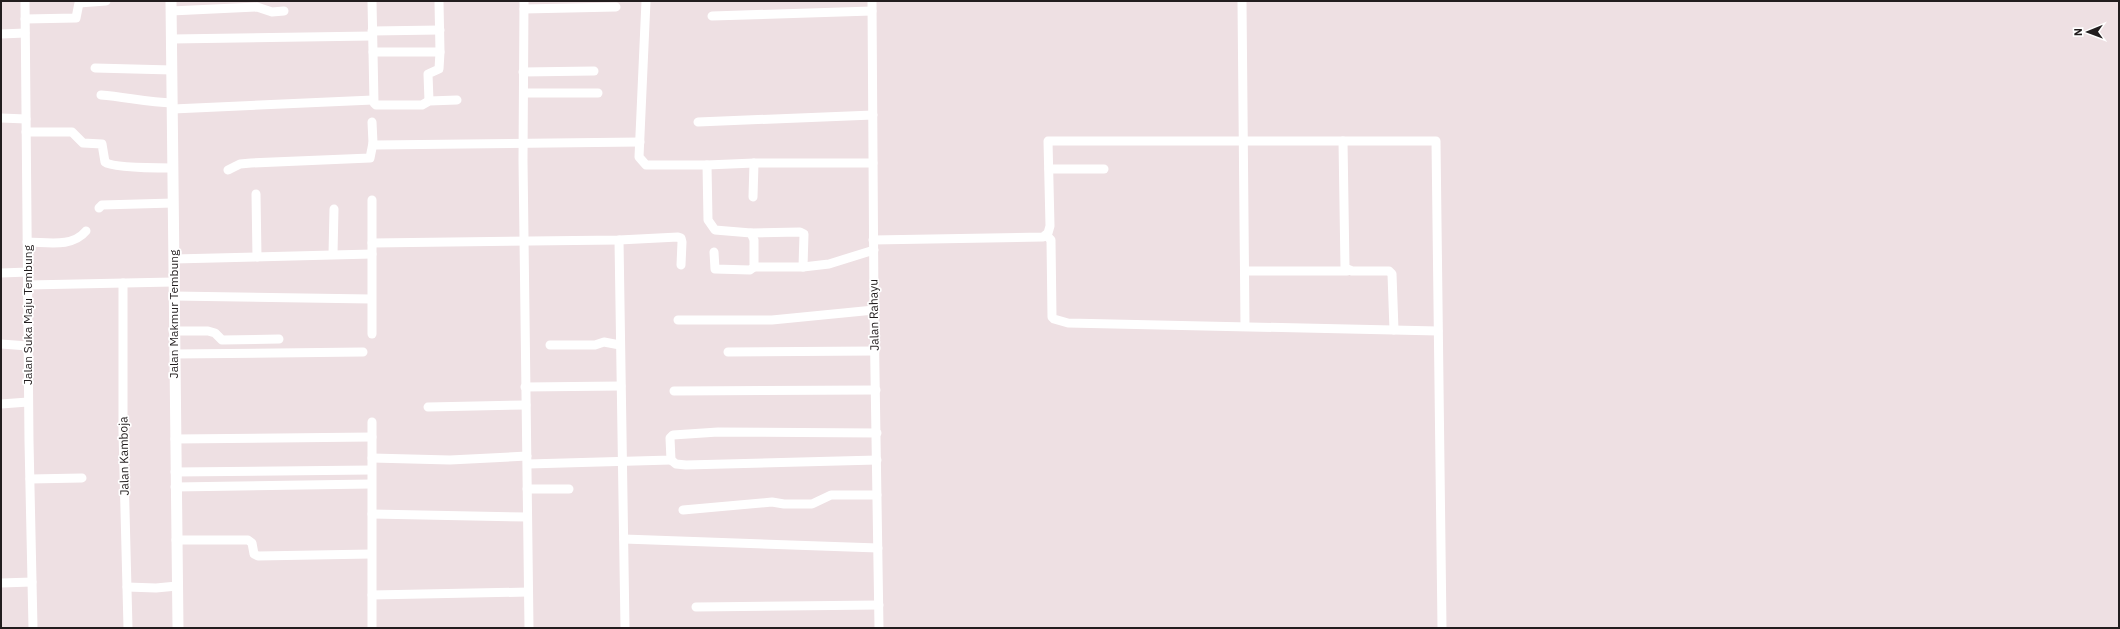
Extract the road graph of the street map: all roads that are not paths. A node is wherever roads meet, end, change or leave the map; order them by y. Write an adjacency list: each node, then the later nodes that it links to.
1 (25, 1): 14 (street, Jalan Suka Maju Tembung)
2 (106, 1): 14 (street)
3 (372, 1): 18 (street)
4 (646, 1): 40 (street)
5 (872, 1): 12 (street, Jalan Rahayu)
6 (1242, 1): 41 (street)
7 (439, 2): 15 (street)
8 (524, 5): 10 (street); 25 (street)
9 (171, 6): 11 (street); 19 (street, Jalan Makmur Tembung)
10 (616, 7)
11 (284, 11)
12 (872, 11): 13 (street); 33 (street, Jalan Rahayu)
13 (712, 16)
14 (25, 19): 16 (street, Jalan Suka Maju Tembung)
15 (440, 30): 18 (street); 21 (street)
16 (25, 33): 17 (street); 35 (street, Jalan Suka Maju Tembung)
17 (1, 34)
18 (372, 34): 19 (street); 20 (street)
19 (172, 39): 23 (street, Jalan Makmur Tembung)
20 (373, 52): 21 (street); 29 (street)
21 (440, 52): 30 (street)
22 (95, 68): 23 (street)
23 (172, 70): 32 (street, Jalan Makmur Tembung)
24 (594, 71): 25 (street)
25 (523, 72): 26 (street)
26 (524, 93): 27 (street); 43 (street)
27 (598, 93)
28 (101, 95): 32 (street)
29 (373, 100): 30 (street); 32 (street)
30 (429, 100): 31 (street)
31 (457, 100)
32 (172, 106): 47 (street, Jalan Makmur Tembung)
33 (873, 115): 37 (street); 45 (street, Jalan Rahayu)
34 (1, 118): 35 (street)
35 (26, 119): 38 (street, Jalan Suka Maju Tembung)
36 (372, 122): 42 (street)
37 (698, 122)
38 (26, 132): 47 (street); 63 (street, Jalan Suka Maju Tembung)
39 (1342, 141): 41 (street); 75 (street); 88 (street)
40 (640, 142): 43 (street); 46 (street)
41 (1244, 142): 48 (street); 74 (street)
42 (373, 143): 43 (street); 50 (street)
43 (523, 143): 62 (street)
44 (754, 163): 45 (street); 46 (street); 52 (street)
45 (873, 163): 61 (street, Jalan Rahayu)
46 (708, 165): 58 (street)
47 (172, 168): 54 (street, Jalan Makmur Tembung)
48 (1049, 169): 49 (street); 59 (street)
49 (1104, 169)
50 (228, 170)
51 (256, 194): 69 (street)
52 (753, 197)
53 (372, 200): 64 (street)
54 (173, 203): 55 (street); 70 (street, Jalan Makmur Tembung)
55 (99, 208)
56 (334, 209): 67 (street)
57 (86, 231): 63 (street)
58 (754, 235): 72 (street); 73 (street)
59 (1046, 235): 61 (street); 85 (street)
60 (619, 240): 62 (street); 71 (street); 93 (street)
61 (874, 240): 65 (street, Jalan Rahayu)
62 (524, 241): 64 (street); 100 (street)
63 (27, 242): 77 (street, Jalan Suka Maju Tembung)
64 (372, 243): 68 (street)
65 (874, 250): 72 (street); 83 (street, Jalan Rahayu)
66 (714, 252): 73 (street)
67 (333, 254): 68 (street); 69 (street)
68 (372, 254): 82 (street)
69 (257, 257): 70 (street)
70 (174, 260): 78 (street, Jalan Makmur Tembung)
71 (681, 265)
72 (803, 266): 73 (street)
73 (754, 267)
74 (1246, 271): 75 (street); 85 (street)
75 (1347, 271): 86 (street)
76 (1, 272): 77 (street)
77 (28, 272): 80 (street, Jalan Suka Maju Tembung)
78 (173, 282): 79 (street); 81 (street, Jalan Makmur Tembung)
79 (123, 283): 80 (street); 135 (street, Jalan Kamboja)
80 (28, 285): 94 (street, Jalan Suka Maju Tembung)
81 (173, 296): 82 (street); 87 (street, Jalan Makmur Tembung)
82 (371, 299): 89 (street)
83 (874, 310): 84 (street); 95 (street, Jalan Rahayu)
84 (678, 320)
85 (1246, 326): 86 (street)
86 (1394, 330): 88 (street)
87 (173, 331): 90 (street); 98 (street, Jalan Makmur Tembung)
88 (1438, 331): 147 (street)
89 (372, 334)
90 (279, 340)
91 (1, 344): 94 (street)
92 (550, 345): 93 (street)
93 (620, 345): 99 (street)
94 (28, 346): 103 (street, Jalan Suka Maju Tembung)
95 (875, 351): 97 (street); 102 (street, Jalan Rahayu)
96 (364, 352): 98 (street)
97 (728, 352)
98 (174, 354): 110 (street, Jalan Makmur Tembung)
99 (621, 386): 100 (street); 113 (street)
100 (525, 387): 105 (street)
101 (674, 390): 102 (street)
102 (876, 390): 108 (street, Jalan Rahayu)
103 (28, 402): 104 (street); 119 (street, Jalan Suka Maju Tembung)
104 (1, 404)
105 (526, 405): 106 (street); 112 (street)
106 (428, 407)
107 (372, 422): 109 (street)
108 (877, 433): 114 (street); 115 (street, Jalan Rahayu)
109 (372, 437): 110 (street); 111 (street)
110 (175, 439): 117 (street, Jalan Makmur Tembung)
111 (372, 458): 112 (street); 116 (street)
112 (528, 460): 113 (street); 122 (street)
113 (624, 460): 114 (street); 128 (street)
114 (671, 460): 115 (street)
115 (877, 460): 124 (street, Jalan Rahayu)
116 (371, 470): 117 (street); 120 (street)
117 (175, 472): 121 (street, Jalan Makmur Tembung)
118 (82, 478): 119 (street)
119 (30, 479): 132 (street, Jalan Suka Maju Tembung)
120 (371, 484): 121 (street); 126 (street)
121 (175, 487): 129 (street, Jalan Makmur Tembung)
122 (527, 489): 123 (street); 127 (street)
123 (569, 489)
124 (877, 495): 125 (street); 130 (street, Jalan Rahayu)
125 (683, 510)
126 (372, 514): 127 (street); 131 (street)
127 (527, 517): 136 (street)
128 (624, 539): 130 (street); 145 (street)
129 (176, 540): 131 (street); 134 (street, Jalan Makmur Tembung)
130 (878, 548): 138 (street, Jalan Rahayu)
131 (371, 554): 137 (street)
132 (32, 582): 133 (street); 140 (street, Jalan Suka Maju Tembung)
133 (1, 583)
134 (177, 586): 135 (street); 142 (street, Jalan Makmur Tembung)
135 (127, 587): 141 (street, Jalan Kamboja)
136 (528, 592): 137 (street); 144 (street)
137 (372, 595): 143 (street)
138 (879, 605): 139 (street); 146 (street, Jalan Rahayu)
139 (696, 606)
140 (33, 628)
141 (128, 628)
142 (178, 628)
143 (372, 628)
144 (529, 628)
145 (625, 628)
146 (879, 628)
147 (1442, 628)

